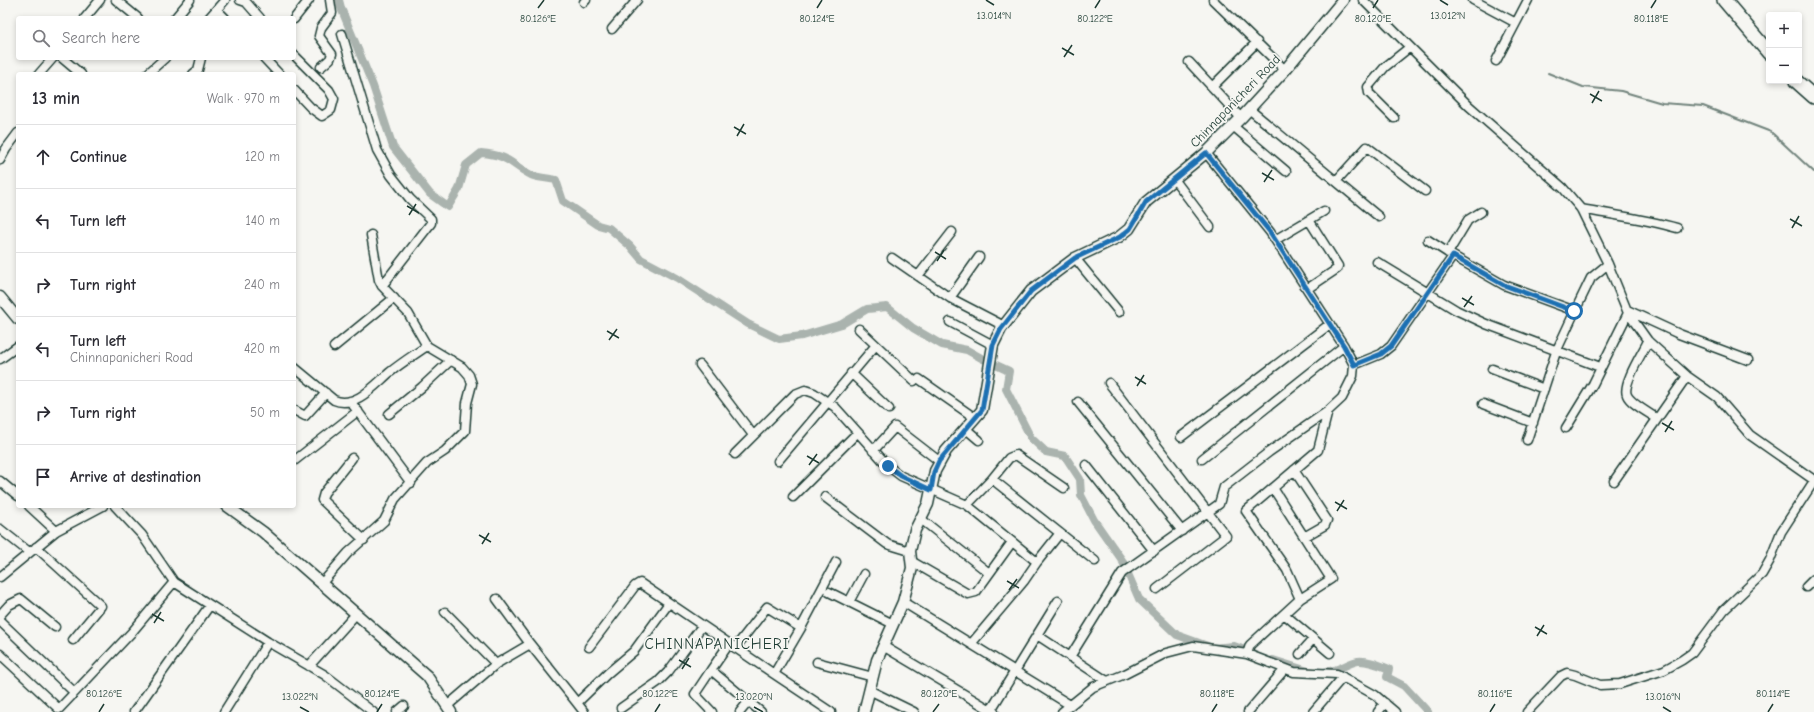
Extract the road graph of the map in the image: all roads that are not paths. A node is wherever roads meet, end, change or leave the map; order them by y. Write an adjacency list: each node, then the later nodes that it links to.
1 (100, 0): 18 (street)
2 (116, 0): 19 (street)
3 (190, 0): 20 (street)
4 (225, 0): 17 (street)
5 (240, 0): 23 (street)
6 (309, 0): 24 (street)
7 (330, 0): 40 (street)
8 (637, 0): 26 (street)
9 (1213, 0): 29 (street)
10 (1343, 0): 41 (street, Chinnapanicheri Road)
11 (1363, 0): 30 (street)
12 (1473, 0): 16 (street)
13 (1528, 0): 25 (street)
14 (1724, 0): 31 (main road)
15 (1732, 0): 28 (main road)
16 (1483, 2): 25 (street)
17 (217, 10): 21 (street); 22 (street)
18 (88, 16)
19 (136, 16)
20 (177, 16)
21 (212, 16)
22 (223, 16)
23 (258, 16)
24 (296, 16)
25 (1516, 23): 38 (street)
26 (612, 29)
27 (342, 34): 82 (street)
28 (1766, 40)
29 (1257, 42): 41 (street); 49 (street)
30 (1410, 46): 55 (street); 64 (street)
31 (1766, 49)
32 (296, 57): 51 (street)
33 (51, 60): 42 (street)
34 (64, 60): 43 (street)
35 (163, 60): 44 (street)
36 (200, 60): 45 (street)
37 (266, 60): 46 (street)
38 (1496, 61)
39 (1189, 62): 49 (street)
40 (321, 67)
41 (1285, 70): 53 (street, Chinnapanicheri Road)
42 (41, 72)
43 (79, 72)
44 (149, 72)
45 (196, 72)
46 (277, 72)
47 (1802, 78): 50 (main road)
48 (1799, 84): 52 (main road)
49 (1212, 87): 54 (street)
50 (1814, 89)
51 (296, 92)
52 (1814, 97)
53 (1250, 109): 54 (street, Chinnapanicheri Road); 62 (street)
54 (1241, 118): 56 (street, Chinnapanicheri Road)
55 (1394, 118)
56 (1233, 126): 58 (street, Chinnapanicheri Road); 60 (street)
57 (16, 136): 59 (street)
58 (1206, 153): 61 (street, Chinnapanicheri Road); 73 (street)
59 (0, 160)
60 (1286, 171)
61 (1174, 179): 69 (street); 78 (street, Chinnapanicheri Road)
62 (1336, 181): 63 (street); 67 (street)
63 (1425, 191)
64 (1581, 209): 70 (street); 80 (street)
65 (1324, 211): 68 (street)
66 (1481, 212): 75 (street)
67 (1379, 217)
68 (1310, 220): 73 (street); 83 (street)
69 (1210, 227)
70 (1677, 228)
71 (952, 232): 81 (street)
72 (371, 235): 82 (street)
73 (1276, 240): 83 (street)
74 (1428, 240): 75 (street)
75 (1451, 255): 84 (street); 88 (street)
76 (979, 257): 87 (street)
77 (892, 258): 81 (street)
78 (1075, 258): 90 (street); 94 (street, Chinnapanicheri Road)
79 (1377, 262): 84 (street)
80 (1608, 264): 88 (street); 89 (street)
81 (918, 276): 87 (street)
82 (382, 286): 86 (street)
83 (1307, 289): 93 (street)
84 (1428, 292): 103 (street); 108 (street)
85 (0, 297): 91 (street)
86 (394, 298): 98 (street); 102 (street)
87 (950, 298): 94 (street)
88 (1574, 311): 103 (street)
89 (1627, 311): 96 (street); 106 (street); 109 (street)
90 (1119, 312)
91 (16, 317)
92 (950, 322): 97 (street)
93 (1330, 324): 100 (street); 133 (street)
94 (1004, 326): 97 (street, Chinnapanicheri Road)
95 (859, 329): 99 (street)
96 (1648, 341): 113 (street); 127 (street)
97 (993, 345): 126 (street, Chinnapanicheri Road)
98 (427, 346): 105 (street); 117 (street)
99 (876, 346): 112 (street); 126 (street)
100 (1344, 346): 108 (street); 139 (street)
101 (16, 347): 104 (street)
102 (334, 347)
103 (1556, 352): 109 (street); 115 (street)
104 (0, 359)
105 (450, 360): 125 (street); 149 (street)
106 (1748, 360)
107 (700, 365): 132 (street)
108 (1354, 365): 124 (street)
109 (1600, 368): 129 (street)
110 (296, 369): 116 (street)
111 (1492, 369): 115 (street)
112 (851, 373): 118 (street); 121 (street)
113 (1687, 376): 127 (street); 146 (street)
114 (1108, 383): 161 (street)
115 (1544, 389): 128 (street)
116 (326, 393): 117 (street); 122 (street)
117 (350, 401): 123 (street)
118 (827, 402): 131 (street); 132 (street); 141 (street)
119 (1078, 402): 165 (street)
120 (1483, 404): 128 (street)
121 (889, 409)
122 (296, 411)
123 (358, 411): 140 (street); 149 (street)
124 (1328, 411): 144 (street); 161 (street)
125 (389, 414)
126 (975, 418): 130 (street, Chinnapanicheri Road)
127 (1656, 418): 148 (street)
128 (1533, 423): 135 (street)
129 (1566, 428)
130 (966, 429): 134 (street); 142 (street, Chinnapanicheri Road)
131 (857, 433): 136 (street); 154 (street)
132 (753, 435): 137 (street)
133 (1181, 437)
134 (980, 440)
135 (1527, 440)
136 (873, 451): 142 (street); 152 (street)
137 (735, 454)
138 (352, 458): 168 (street)
139 (1202, 458)
140 (296, 459)
141 (778, 461)
142 (939, 461): 152 (street, Chinnapanicheri Road)
143 (1086, 465): 171 (street)
144 (1294, 470): 151 (street); 167 (street)
145 (992, 479): 150 (street); 156 (street); 166 (street)
146 (1814, 480): 252 (street)
147 (0, 481): 153 (street)
148 (1614, 481)
149 (411, 483): 168 (street)
150 (1064, 488)
151 (1273, 488): 167 (street); 186 (street)
152 (931, 490): 156 (street); 162 (street, Chinnapanicheri Road)
153 (16, 494)
154 (793, 497)
155 (825, 497): 172 (street)
156 (967, 505): 169 (street)
157 (31, 508): 164 (street)
158 (99, 508): 164 (street)
159 (117, 508): 180 (street)
160 (230, 508): 181 (street)
161 (1209, 512): 165 (street); 183 (street)
162 (921, 518): 172 (street, Chinnapanicheri Road); 176 (street)
163 (0, 529): 170 (street)
164 (56, 531): 170 (street)
165 (1182, 531): 171 (street)
166 (1060, 533): 173 (street); 175 (street)
167 (1304, 537): 186 (street)
168 (364, 540): 181 (street)
169 (1012, 542): 175 (street); 176 (street)
170 (33, 550): 178 (street); 203 (street)
171 (1154, 551): 214 (street)
172 (911, 556): 176 (street); 189 (street, Chinnapanicheri Road)
173 (1095, 561)
174 (836, 562): 200 (street)
175 (1037, 562): 206 (street)
176 (989, 573)
177 (864, 574): 188 (street)
178 (0, 577)
179 (1814, 578): 182 (street)
180 (174, 582): 191 (street); 226 (street)
181 (322, 583): 193 (street)
182 (1806, 587)
183 (1157, 589)
184 (829, 592): 188 (street)
185 (497, 599): 205 (street)
186 (1300, 599): 194 (street)
187 (1058, 601): 201 (street)
188 (849, 602): 197 (street)
189 (904, 602): 197 (street, Chinnapanicheri Road); 206 (street)
190 (669, 603): 198 (street); 209 (street); 228 (street)
191 (210, 605): 204 (street); 236 (street)
192 (445, 612): 216 (street)
193 (356, 614): 217 (street); 233 (street)
194 (1284, 614): 202 (street); 211 (street)
195 (0, 615): 199 (street)
196 (0, 621): 226 (street)
197 (894, 624): 208 (street, Chinnapanicheri Road)
198 (702, 626): 207 (street); 232 (street)
199 (56, 627)
200 (801, 628): 207 (street); 221 (street)
201 (1037, 635): 214 (street); 220 (street)
202 (1313, 639): 212 (street); 213 (street)
203 (73, 640)
204 (268, 642): 217 (street); 237 (street)
205 (530, 644): 216 (street); 228 (street)
206 (971, 644): 220 (street)
207 (732, 646): 219 (street); 221 (street)
208 (883, 646): 222 (street, Chinnapanicheri Road); 235 (street)
209 (589, 647)
210 (0, 654): 234 (street)
211 (1247, 654): 218 (street); 224 (street)
212 (1300, 654)
213 (1330, 654)
214 (1070, 657): 224 (street)
215 (817, 662): 222 (street)
216 (496, 664): 233 (street)
217 (309, 666): 238 (street)
218 (1286, 668): 223 (street); 248 (street)
219 (711, 670): 227 (street); 241 (street)
220 (1016, 671): 230 (street); 235 (street)
221 (774, 674): 244 (street)
222 (873, 677): 225 (street, Chinnapanicheri Road)
223 (1343, 677): 229 (street); 249 (street)
224 (1107, 681): 230 (street)
225 (869, 690): 245 (street, Chinnapanicheri Road); 246 (street)
226 (74, 692): 234 (street)
227 (749, 701): 242 (street); 243 (street)
228 (577, 703): 240 (street)
229 (1385, 703): 250 (street); 251 (street)
230 (1070, 704): 247 (street)
231 (404, 706): 239 (street)
232 (621, 708)
233 (449, 709)
234 (59, 711)
235 (992, 711)
236 (134, 712)
237 (224, 712)
238 (373, 712)
239 (397, 712)
240 (584, 712)
241 (712, 712)
242 (740, 712)
243 (761, 712)
244 (831, 712)
245 (864, 712)
246 (914, 712)
247 (1062, 712)
248 (1248, 712)
249 (1313, 712)
250 (1378, 712)
251 (1395, 712)
252 (1527, 712)

